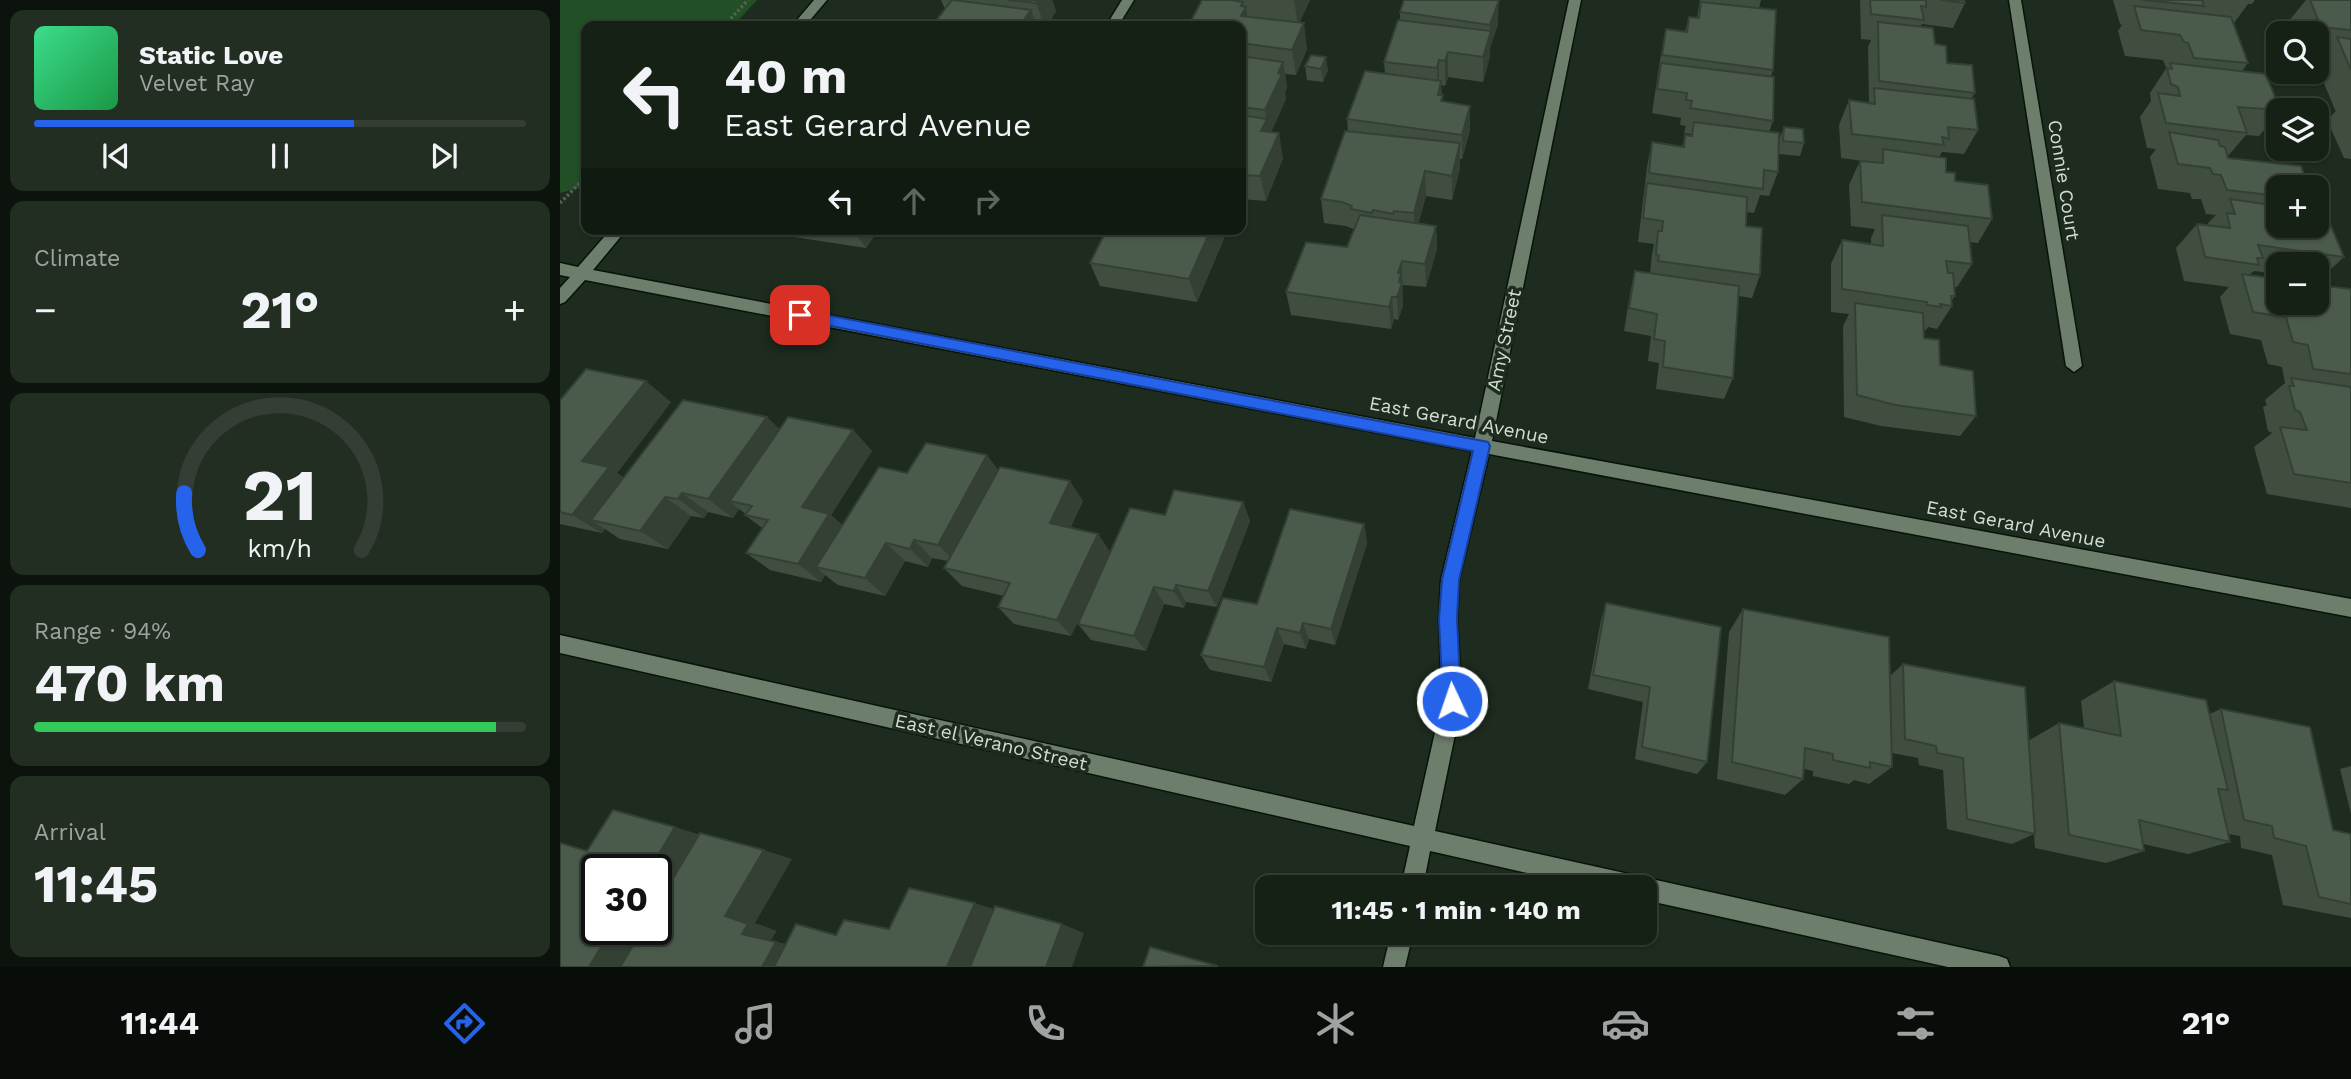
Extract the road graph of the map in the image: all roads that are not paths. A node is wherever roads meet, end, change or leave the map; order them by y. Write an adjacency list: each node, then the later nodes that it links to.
1 (821, 0): 5 (street)
2 (1128, 0): 6 (street)
3 (1575, 0): 12 (street, Amy Street)
4 (2015, 0): 11 (street, Connie Court)
5 (802, 21)
6 (1115, 21)
7 (615, 235): 9 (street)
8 (560, 269): 9 (street, East Gerard Avenue)
9 (582, 273): 10 (street); 12 (street, East Gerard Avenue)
10 (560, 298)
11 (2074, 366)
12 (1482, 446): 13 (street, East Gerard Avenue); 15 (street, Amy Street)
13 (2351, 608)
14 (560, 644): 15 (street, East el Verano Street)
15 (1422, 841): 16 (street, Amy Street); 17 (street, East el Verano Street)
16 (1415, 875)
17 (1580, 875)
18 (1657, 892): 21 (street)
19 (1399, 945): 20 (street)
20 (1394, 967)
21 (1999, 967)

